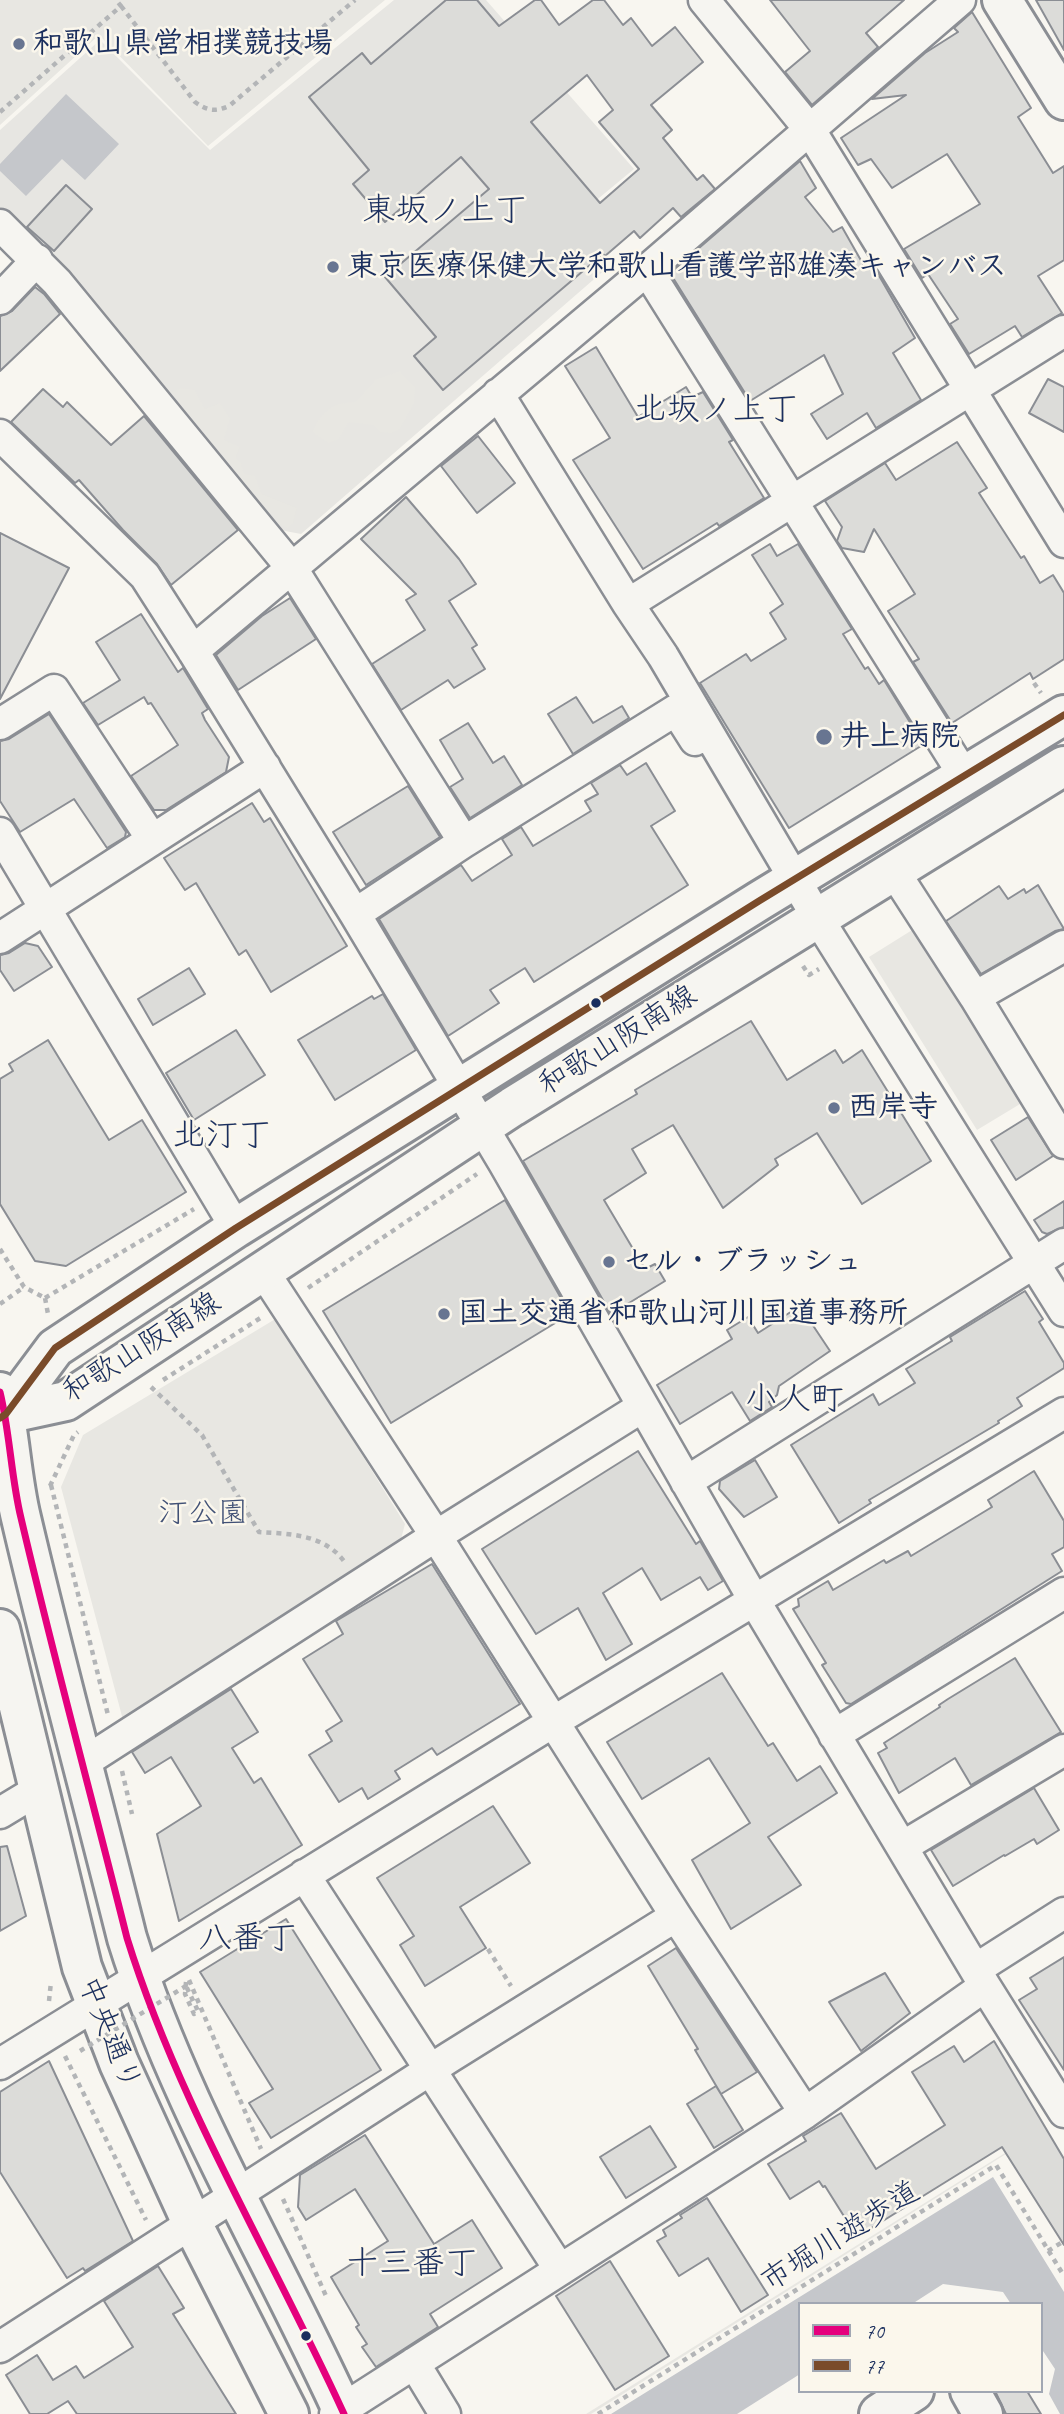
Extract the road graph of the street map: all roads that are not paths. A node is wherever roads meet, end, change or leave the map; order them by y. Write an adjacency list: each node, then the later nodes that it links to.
1 (704, 0): 5 (street)
2 (960, 0): 5 (street)
3 (1002, 0): 4 (main road)
4 (1064, 100)
5 (810, 130): 8 (street); 11 (street)
6 (0, 225): 7 (street)
7 (37, 260): 9 (street); 16 (street)
8 (647, 270): 12 (street); 14 (street)
9 (0, 299)
10 (1064, 331): 11 (street)
11 (971, 389): 14 (street); 15 (street)
12 (498, 394): 16 (street); 17 (street)
13 (0, 436): 18 (street)
14 (792, 501): 17 (street); 23 (street)
15 (1064, 542)
16 (292, 567): 18 (street); 27 (street)
17 (628, 604): 24 (street)
18 (193, 651): 21 (street)
19 (1064, 715): 23 (main road, 和歌山阪南線)
20 (0, 724): 26 (street)
21 (265, 766): 26 (street); 31 (street)
22 (1064, 766): 28 (main road, 和歌山阪南線)
23 (965, 777): 29 (main road, 和歌山阪南線)
24 (744, 792): 27 (street); 29 (street)
25 (0, 833): 30 (street)
26 (152, 839): 30 (street)
27 (464, 842): 31 (street)
28 (893, 870): 32 (main road, 和歌山阪南線); 35 (street)
29 (795, 880): 32 (street); 36 (main road, 和歌山阪南線)
30 (47, 909): 33 (street); 39 (street)
31 (355, 914): 36 (street)
32 (817, 917): 37 (main road, 和歌山阪南線); 41 (street)
33 (0, 938)
34 (1064, 946): 35 (street)
35 (975, 997): 38 (street)
36 (458, 1089): 37 (street); 39 (main road, 和歌山阪南線)
37 (481, 1126): 42 (main road, 和歌山阪南線); 45 (street)
38 (1064, 1143)
39 (236, 1228): 44 (main road, 和歌山阪南線)
40 (1064, 1244): 41 (street)
41 (1033, 1262): 43 (street); 47 (street)
42 (263, 1271): 44 (main road, 和歌山阪南線); 48 (street)
43 (1064, 1311)
44 (3, 1403): 55 (main road, 中央通り)
45 (642, 1408): 47 (street); 48 (street)
46 (1064, 1413): 50 (street)
47 (686, 1482): 50 (street)
48 (436, 1536): 52 (street); 55 (street)
49 (1064, 1593): 53 (street)
50 (754, 1600): 52 (street); 53 (street)
51 (0, 1629): 56 (main road, 中央通り)
52 (553, 1722): 59 (street); 61 (street)
53 (834, 1735): 58 (street)
54 (1064, 1750): 58 (street)
55 (83, 1763): 62 (main road, 中央通り)
56 (38, 1790): 57 (street); 64 (main road, 中央通り)
57 (0, 1813)
58 (902, 1847): 63 (street)
59 (304, 1875): 62 (street); 66 (street)
60 (1064, 1913): 63 (street)
61 (676, 1916): 66 (street); 69 (street)
62 (139, 1977): 64 (street); 70 (main road, 中央通り)
63 (981, 1977): 67 (street); 69 (street)
64 (95, 2003): 65 (street); 71 (main road, 中央通り)
65 (0, 2064)
66 (430, 2070): 70 (street); 72 (street)
67 (1056, 2080): 68 (street)
68 (1064, 2112)
69 (805, 2113): 72 (street)
70 (237, 2195): 71 (street); 77 (main road, 中央通り)
71 (192, 2223): 73 (street); 78 (main road, 中央通り)
72 (560, 2270): 74 (street)
73 (0, 2347)
74 (414, 2363): 77 (street); 79 (street)
75 (912, 2393): 80 (main road)
76 (971, 2393): 81 (main road)
77 (340, 2412)
78 (289, 2414)
79 (445, 2414)
80 (879, 2414)
81 (983, 2414)

